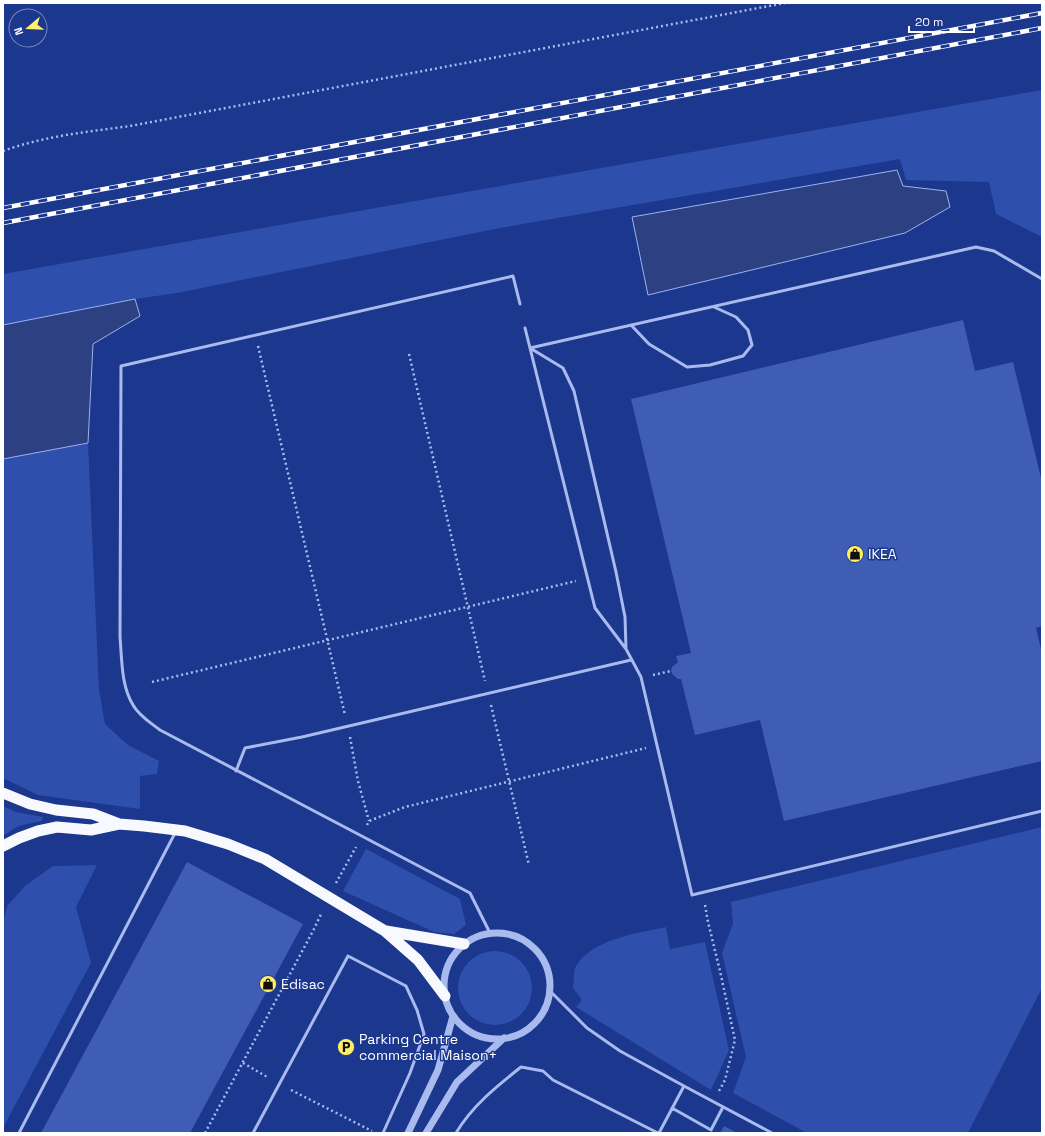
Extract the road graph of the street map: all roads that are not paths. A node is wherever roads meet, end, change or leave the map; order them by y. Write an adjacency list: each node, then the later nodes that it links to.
1 (1042, 279): 3 (lane)
2 (520, 304): 9 (lane)
3 (713, 306): 4 (lane); 4 (lane)
4 (631, 325): 6 (lane)
5 (525, 328): 6 (lane)
6 (530, 348): 7 (lane); 7 (lane)
7 (626, 649): 8 (lane)
8 (631, 660): 9 (lane); 11 (lane)
9 (236, 771): 16 (lane)
10 (3, 793): 12 (highway)
11 (1042, 812)
12 (118, 824): 13 (highway); 14 (highway)
13 (177, 830): 15 (highway); 25 (lane)
14 (3, 846)
15 (385, 931): 17 (highway); 19 (highway)
16 (490, 933): 17 (street); 18 (street)
17 (464, 944): 19 (street)
18 (550, 991): 21 (street); 22 (lane)
19 (445, 996): 20 (street)
20 (453, 1016): 21 (street); 28 (street)
21 (504, 1038): 29 (street)
22 (684, 1086): 23 (lane); 24 (lane)
23 (723, 1107): 24 (lane); 32 (lane)
24 (672, 1108): 31 (lane)
25 (19, 1133)
26 (253, 1133): 27 (lane)
27 (383, 1133)
28 (408, 1133)
29 (426, 1133)
30 (456, 1133): 31 (lane)
31 (658, 1133)
32 (772, 1133)

